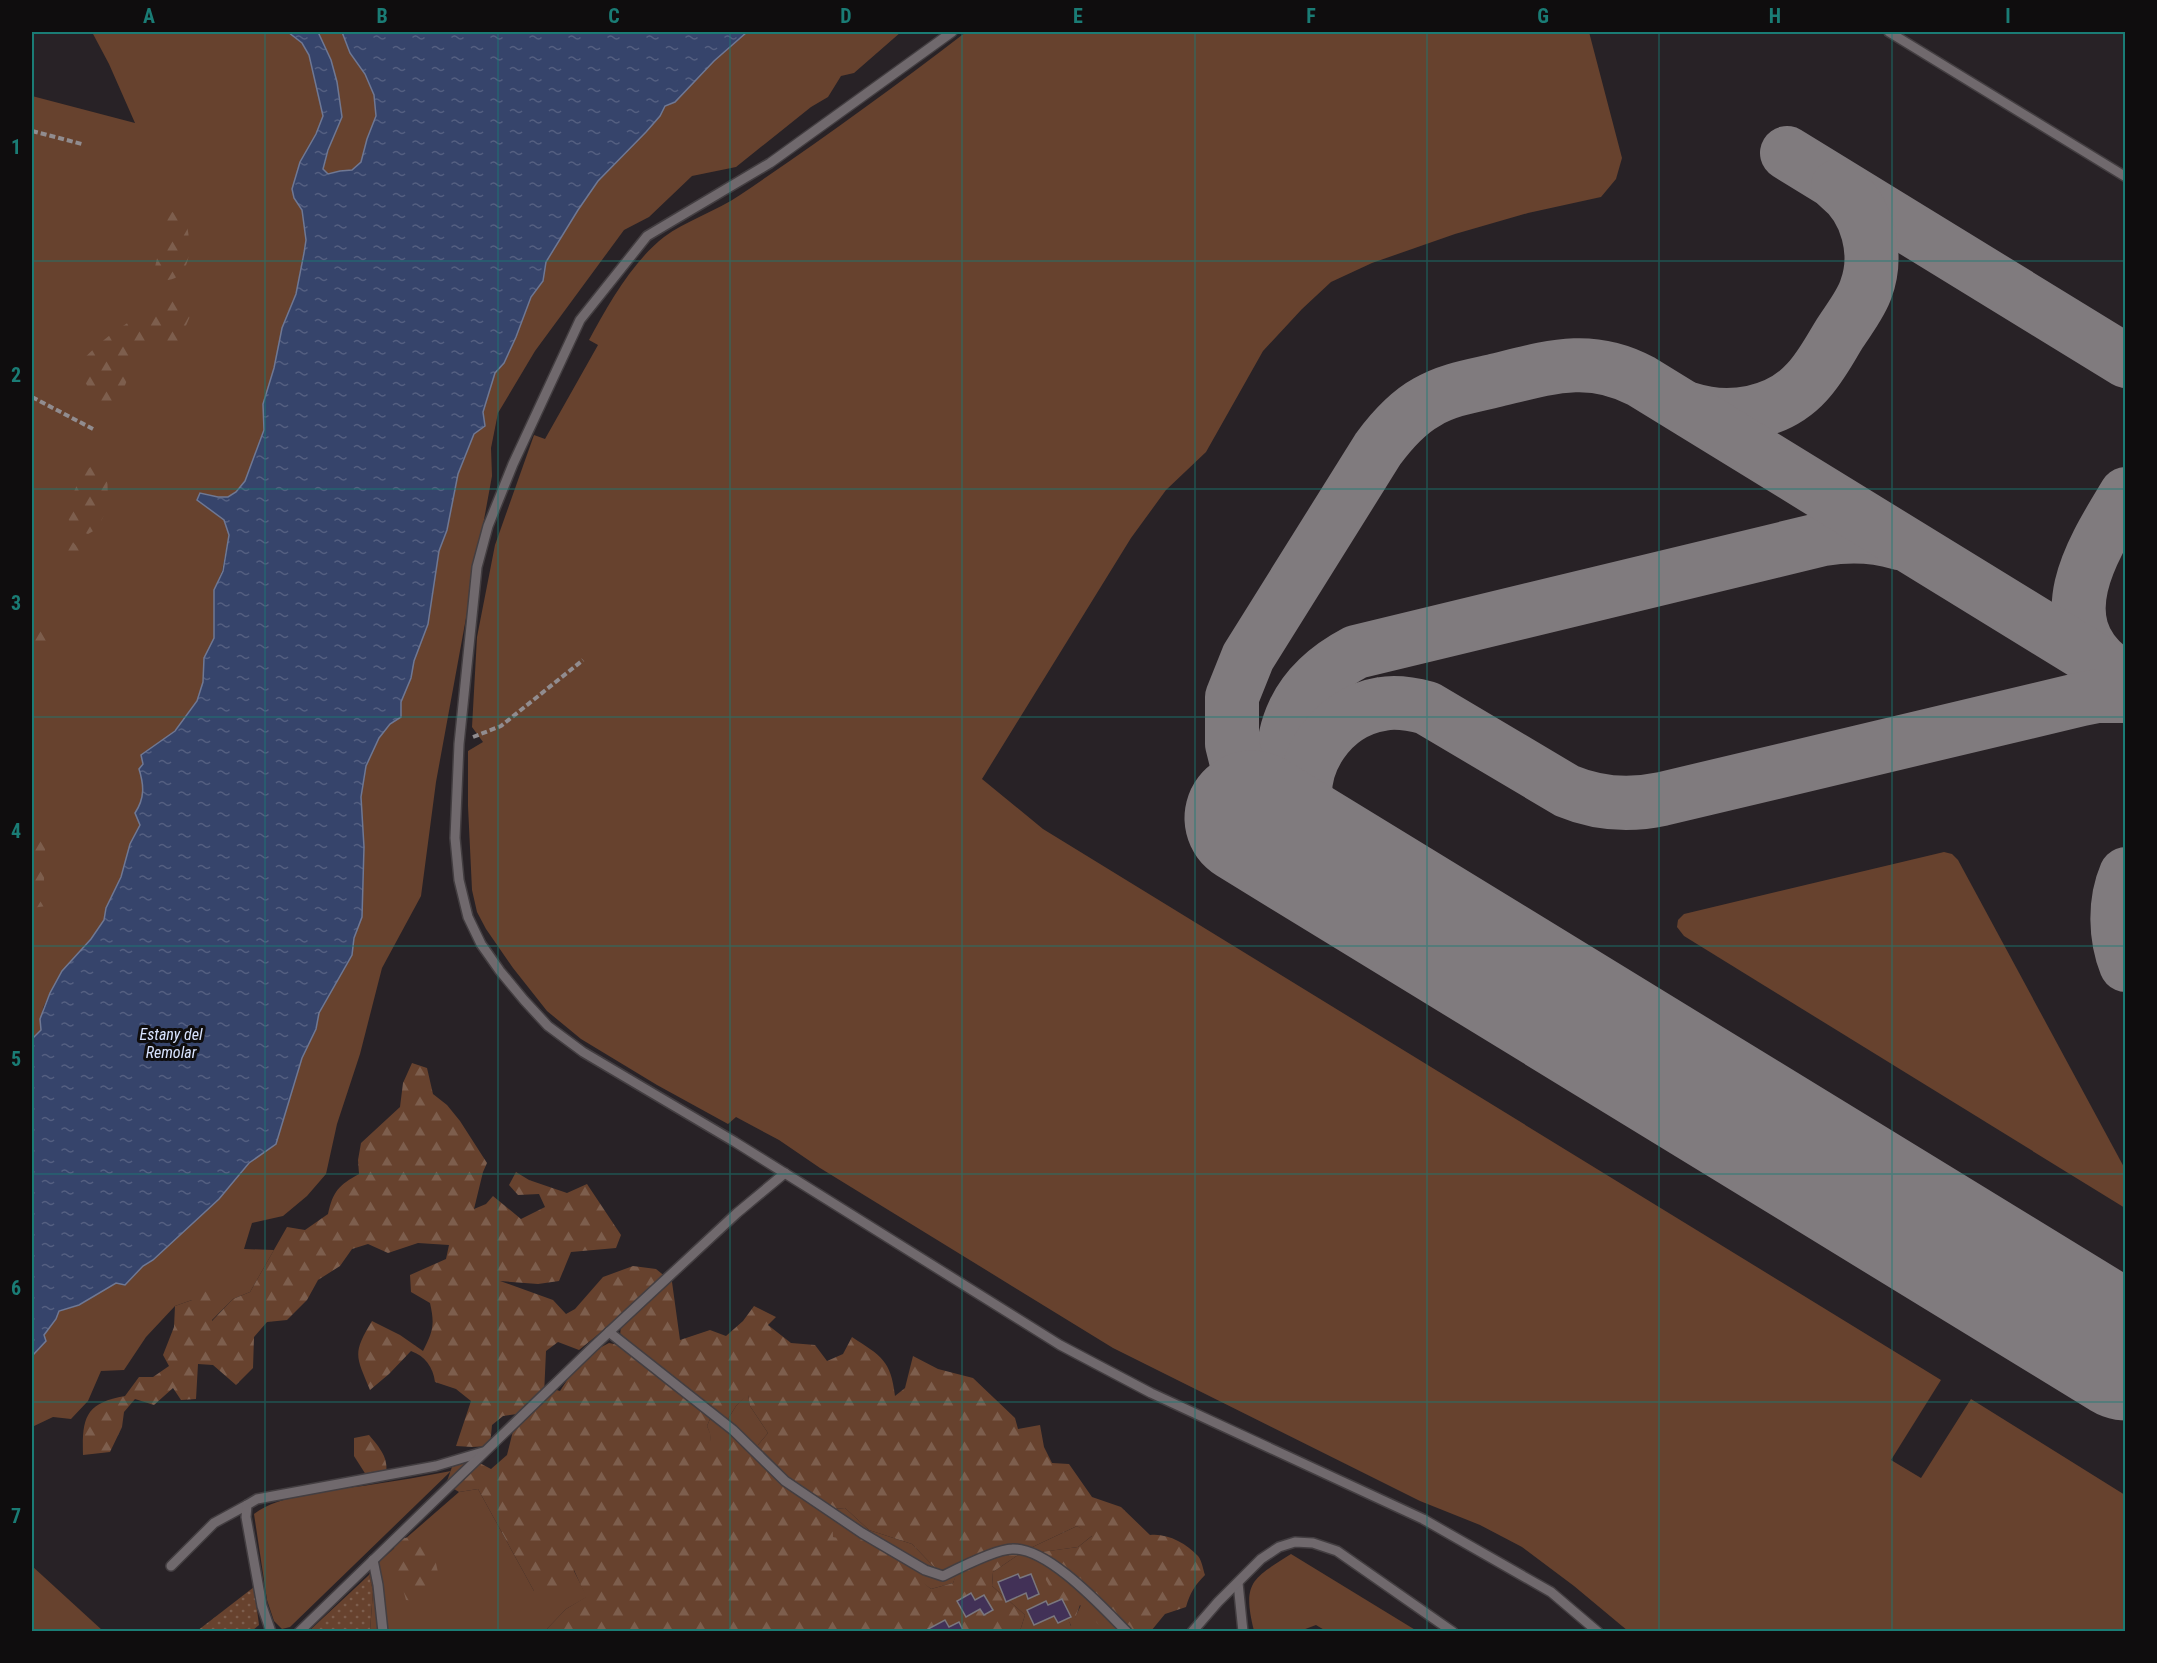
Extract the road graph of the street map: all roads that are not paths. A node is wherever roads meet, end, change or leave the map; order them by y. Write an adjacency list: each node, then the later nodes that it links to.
1 (952, 32): 4 (lane)
2 (1889, 32): 3 (lane)
3 (2126, 177)
4 (785, 1173): 5 (lane); 18 (lane)
5 (609, 1332): 6 (lane); 14 (lane)
6 (485, 1451): 7 (lane); 8 (lane)
7 (247, 1505): 9 (lane); 11 (lane)
8 (373, 1560): 12 (lane); 13 (lane)
9 (171, 1566)
10 (1238, 1583): 15 (lane); 16 (lane); 17 (lane)
11 (271, 1632)
12 (299, 1632)
13 (383, 1632)
14 (1127, 1632)
15 (1192, 1632)
16 (1243, 1632)
17 (1453, 1632)
18 (1598, 1632)

